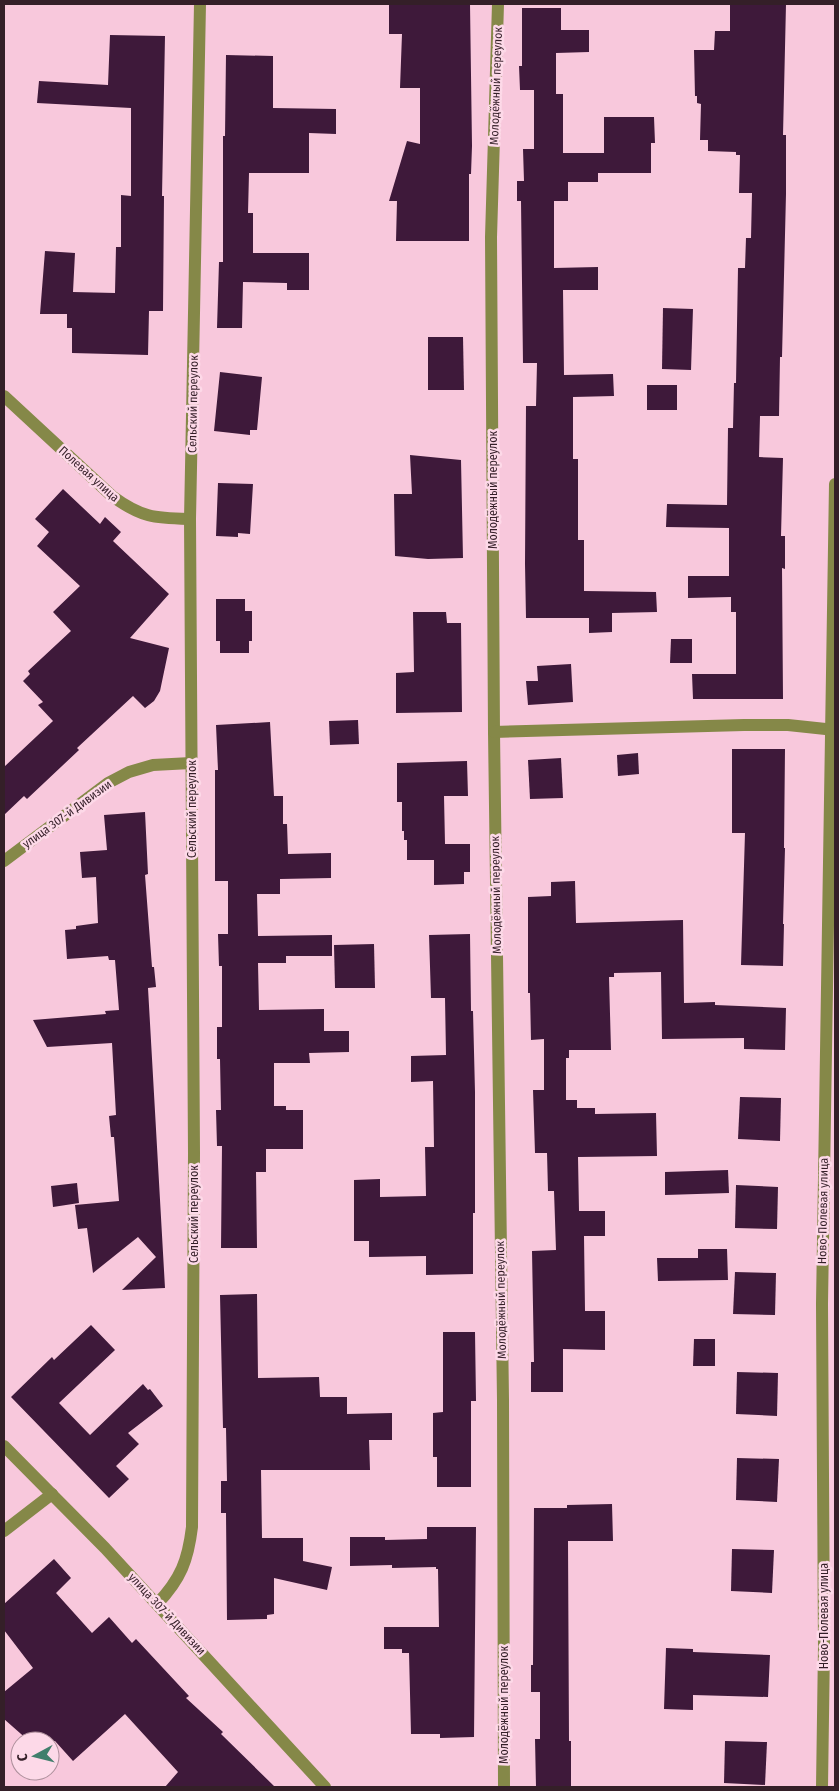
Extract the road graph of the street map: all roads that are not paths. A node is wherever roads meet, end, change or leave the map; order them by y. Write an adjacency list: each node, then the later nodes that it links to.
1 (200, 4): 5 (street, Сельский переулок)
2 (498, 4): 7 (street, Молодёжный переулок)
3 (4, 396): 5 (street, Полевая улица)
4 (835, 484): 6 (street, Ново-Полевая улица)
5 (190, 519): 8 (street, Сельский переулок)
6 (833, 730): 7 (street); 16 (street, Ново-Полевая улица)
7 (494, 732): 15 (street, Молодёжный переулок)
8 (191, 763): 9 (street, улица 307-й Дивизии); 13 (street, Сельский переулок)
9 (4, 861)
10 (4, 1446): 11 (street, улица 307-й Дивизии)
11 (52, 1494): 12 (street); 13 (street, улица 307-й Дивизии)
12 (4, 1530)
13 (157, 1604): 14 (street, улица 307-й Дивизии)
14 (324, 1787)
15 (504, 1787)
16 (822, 1787)

